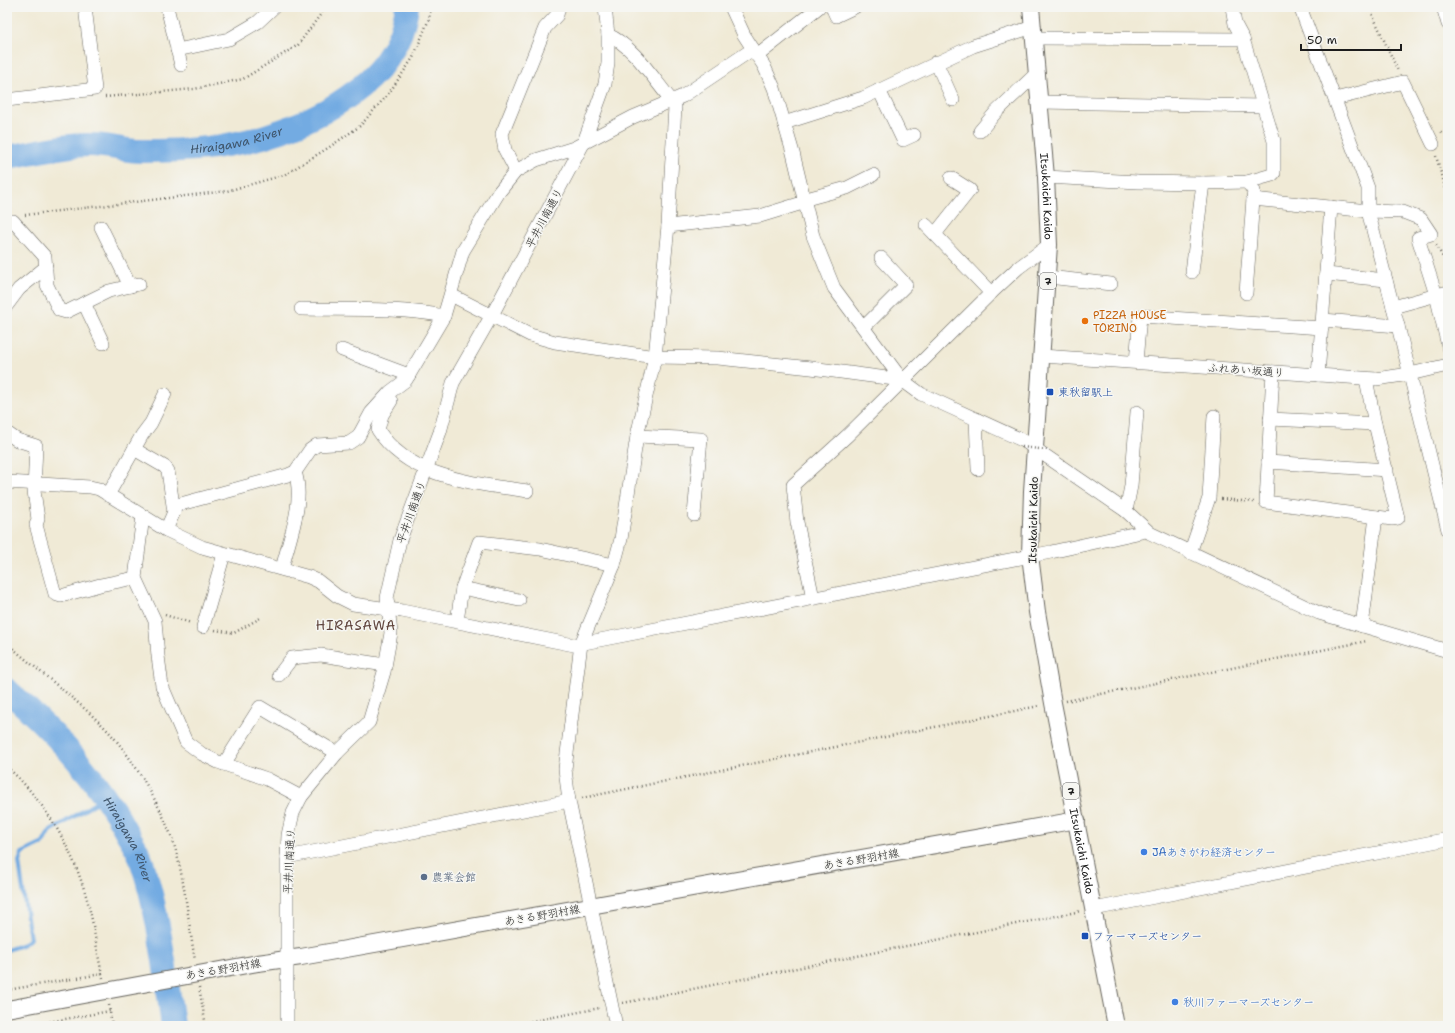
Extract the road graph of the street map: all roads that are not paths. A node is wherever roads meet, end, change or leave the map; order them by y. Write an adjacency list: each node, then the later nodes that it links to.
1 (85, 7): 26 (street)
2 (167, 7): 19 (street)
3 (274, 7): 14 (street)
4 (559, 7): 36 (street)
5 (605, 7): 17 (street, 平井川南通り)
6 (731, 7): 20 (street)
7 (832, 7): 8 (street)
8 (855, 7)
9 (1031, 7): 16 (main road, Itsukaichi Kaido / 7)
10 (1232, 7): 18 (street)
11 (1300, 7): 25 (street)
12 (1443, 7): 15 (street)
13 (818, 8): 20 (street)
14 (263, 12): 19 (street)
15 (1448, 24)
16 (1033, 32): 18 (street); 21 (street); 23 (main road, Itsukaichi Kaido / 7)
17 (608, 35): 28 (street); 34 (street, 平井川南通り)
18 (1244, 39): 30 (street)
19 (177, 50): 22 (street)
20 (755, 53): 28 (street); 31 (street)
21 (936, 62): 24 (street); 27 (street)
22 (181, 65)
23 (1037, 73): 29 (main road, Itsukaichi Kaido / 7); 32 (street)
24 (879, 90): 31 (street); 33 (street)
25 (1335, 99): 35 (street); 45 (street)
26 (7, 100)
27 (953, 100)
28 (672, 101): 34 (street); 48 (street)
29 (1040, 102): 30 (street); 38 (main road, Itsukaichi Kaido / 7)
30 (1263, 106): 40 (street)
31 (784, 123): 43 (street)
32 (980, 131)
33 (914, 135)
34 (584, 142): 36 (street); 67 (street, 平井川南通り)
35 (1433, 144)
36 (516, 171): 62 (street)
37 (873, 175): 43 (street)
38 (1046, 177): 41 (street); 51 (main road, Itsukaichi Kaido / 7)
39 (951, 178): 50 (street)
40 (1246, 182): 41 (street); 42 (street)
41 (1203, 183): 54 (street)
42 (1253, 199): 44 (street); 60 (street)
43 (805, 201): 48 (street); 71 (street)
44 (1331, 207): 45 (street); 55 (street)
45 (1368, 211): 57 (street); 61 (street)
46 (7, 221): 53 (street)
47 (926, 225): 50 (street)
48 (668, 226): 76 (street)
49 (101, 227): 63 (street)
50 (936, 234): 59 (street)
51 (1049, 245): 56 (main road, Itsukaichi Kaido / 7); 59 (street)
52 (881, 258): 71 (street)
53 (46, 267): 63 (street); 64 (street)
54 (1192, 272)
55 (1326, 274): 57 (street); 69 (street)
56 (1048, 277): 58 (street); 75 (main road, Itsukaichi Kaido / 7)
57 (1386, 280): 65 (street)
58 (1111, 284)
59 (991, 293): 84 (street)
60 (1246, 293)
61 (1442, 294): 65 (street); 73 (street)
62 (451, 295): 67 (street); 68 (street)
63 (84, 304): 72 (street)
64 (7, 305)
65 (1393, 307): 70 (street)
66 (301, 309): 68 (street)
67 (492, 315): 76 (street); 96 (street, 平井川南通り)
68 (444, 316): 82 (street)
69 (1322, 324): 70 (street); 77 (street); 81 (street)
70 (1398, 326): 80 (street)
71 (864, 327): 84 (street)
72 (103, 343)
73 (1448, 346)
74 (342, 350): 82 (street)
75 (1042, 356): 77 (street, ふれあい坂通り); 94 (main road, Itsukaichi Kaido / 7)
76 (655, 357): 84 (street); 92 (street)
77 (1136, 362): 79 (street, ふれあい坂通り)
78 (1448, 365): 80 (street, ふれあい坂通り)
79 (1273, 372): 81 (street, ふれあい坂通り); 89 (street)
80 (1410, 374): 83 (street, ふれあい坂通り); 110 (street)
81 (1318, 375): 83 (street, ふれあい坂通り)
82 (407, 377): 96 (street); 99 (street)
83 (1366, 379): 90 (street)
84 (902, 380): 88 (street); 119 (street)
85 (165, 394): 93 (street)
86 (1137, 412): 105 (street)
87 (1214, 416): 112 (street)
88 (976, 419): 94 (street); 97 (street)
89 (1270, 419): 90 (street); 95 (street)
90 (1375, 424): 98 (street)
91 (7, 433): 101 (street)
92 (637, 436): 106 (street); 115 (street)
93 (134, 449): 103 (street); 104 (street)
94 (1035, 449): 105 (street); 114 (main road, Itsukaichi Kaido / 7)
95 (1268, 462): 98 (street); 108 (street)
96 (426, 468): 102 (street); 121 (street, 平井川南通り)
97 (978, 469)
98 (1387, 470): 108 (street)
99 (295, 472): 104 (street); 116 (street)
100 (7, 482): 101 (street)
101 (34, 483): 103 (street); 117 (street)
102 (527, 491)
103 (108, 494): 107 (street)
104 (174, 512): 109 (street)
105 (1126, 512): 111 (street)
106 (694, 515)
107 (143, 516): 109 (street); 117 (street)
108 (1376, 517): 123 (street)
109 (166, 530): 113 (street)
110 (1448, 530)
111 (1146, 531): 112 (street); 114 (street)
112 (1190, 553): 123 (street)
113 (224, 554): 116 (street); 124 (street)
114 (1030, 555): 119 (street); 133 (main road, Itsukaichi Kaido / 7)
115 (614, 565): 118 (street); 125 (street)
116 (282, 569): 121 (street)
117 (135, 578): 130 (street)
118 (462, 588): 120 (street); 122 (street)
119 (813, 598): 125 (street)
120 (519, 600)
121 (388, 609): 122 (street); 127 (street, 平井川南通り)
122 (456, 621): 125 (street)
123 (1362, 626): 126 (street)
124 (203, 627)
125 (581, 644): 132 (street)
126 (1448, 651)
127 (386, 665): 128 (street); 129 (street, 平井川南通り)
128 (279, 675)
129 (337, 753): 130 (street); 131 (street, 平井川南通り)
130 (224, 764): 131 (street)
131 (301, 798): 135 (street, 平井川南通り)
132 (569, 801): 135 (street); 136 (street)
133 (1077, 820): 136 (main road, あきる野羽村線); 137 (main road, Itsukaichi Kaido / 7)
134 (1448, 839): 137 (street)
135 (287, 857): 138 (street, 平井川南通り)
136 (591, 906): 138 (main road, あきる野羽村線); 141 (street)
137 (1094, 909): 142 (main road, Itsukaichi Kaido / 7)
138 (287, 959): 139 (main road, あきる野羽村線, bridge); 140 (street, 平井川南通り)
139 (7, 1009)
140 (287, 1026)
141 (616, 1026)
142 (1116, 1026)

